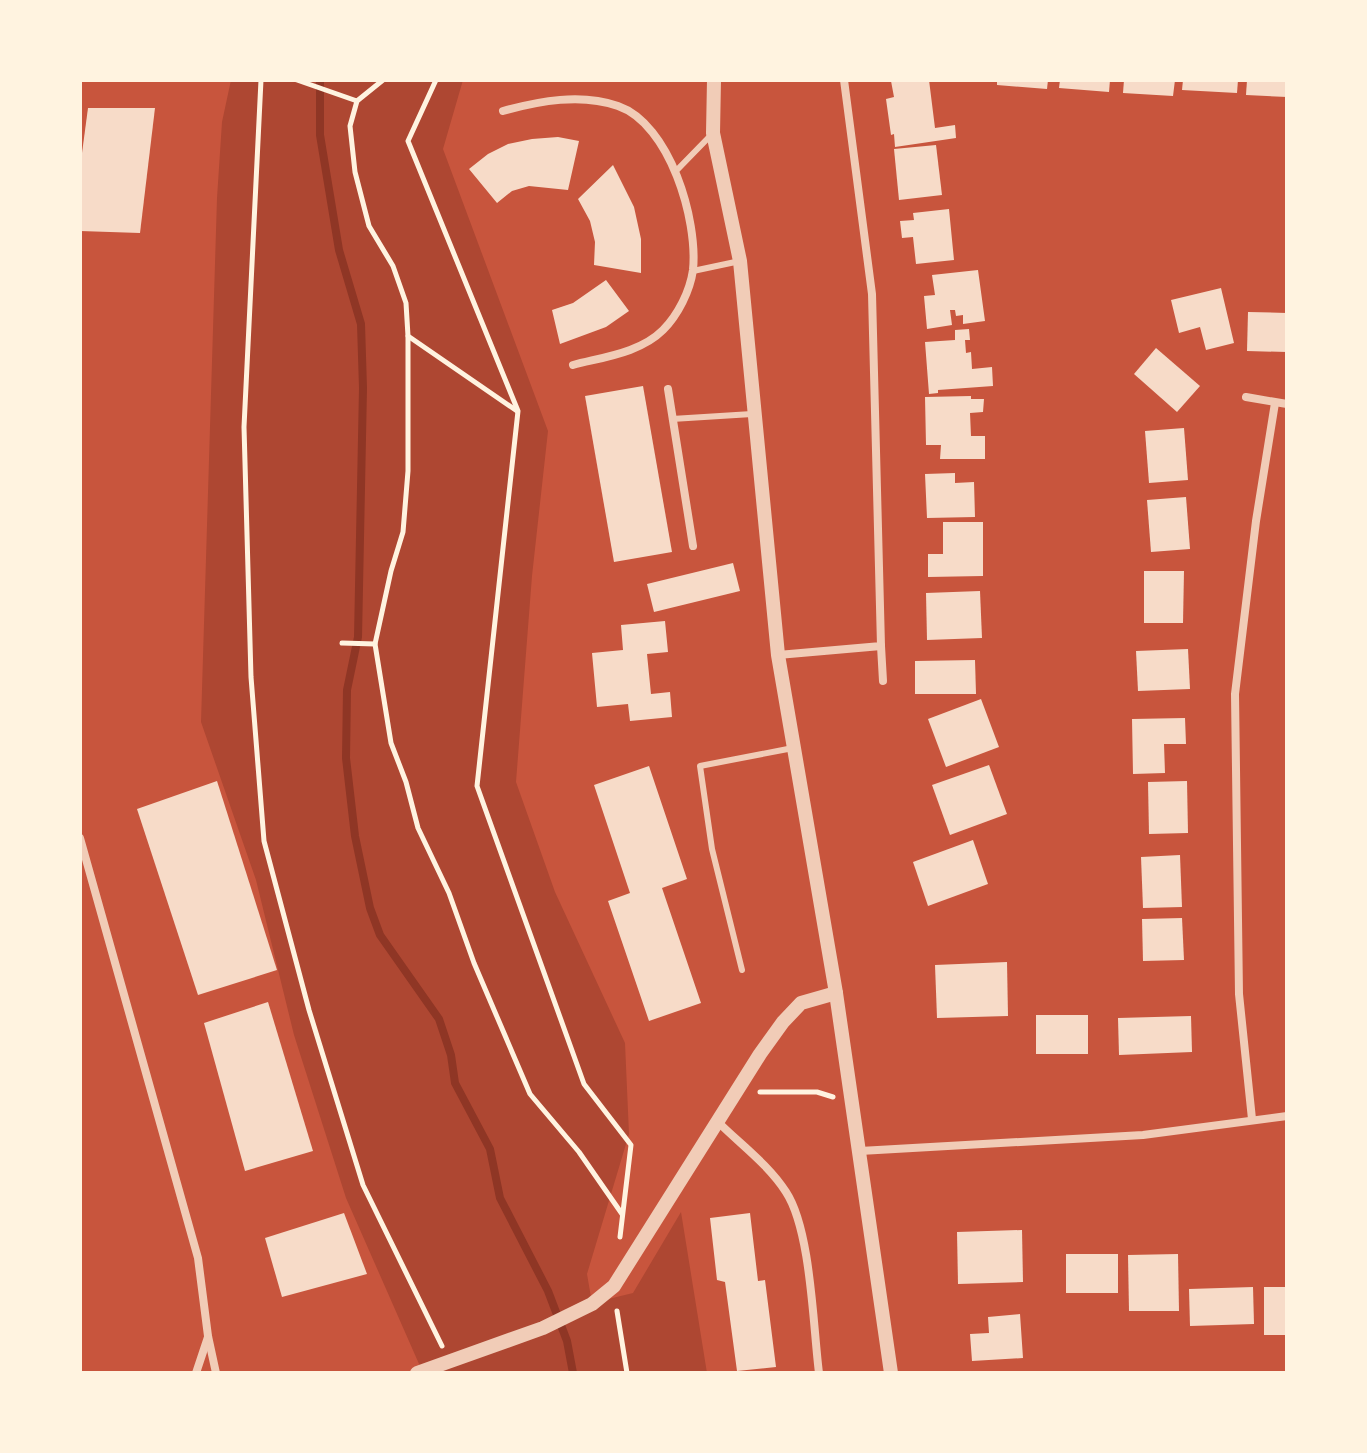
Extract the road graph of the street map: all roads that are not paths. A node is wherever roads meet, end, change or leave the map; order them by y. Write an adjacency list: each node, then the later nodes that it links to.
1 (714, 80): 4 (street)
2 (844, 80): 16 (street)
3 (503, 111): 5 (street)
4 (713, 133): 5 (lane); 6 (street)
5 (676, 171): 7 (street)
6 (740, 261): 7 (lane); 13 (street)
7 (693, 271): 8 (street)
8 (573, 365)
9 (668, 389): 14 (street)
10 (1246, 397): 11 (street)
11 (1275, 403): 12 (street); 24 (street)
12 (1287, 404)
13 (755, 414): 14 (lane); 17 (street)
14 (672, 419): 15 (street)
15 (693, 546)
16 (881, 646): 17 (street); 18 (street)
17 (778, 655): 19 (street)
18 (883, 681)
19 (793, 748): 21 (lane); 22 (street)
20 (80, 838): 27 (street)
21 (742, 970)
22 (836, 993): 25 (street); 26 (street)
23 (1287, 1116): 24 (street)
24 (1252, 1119): 26 (street)
25 (717, 1121): 30 (street); 31 (street)
26 (860, 1151): 32 (street)
27 (208, 1336): 28 (street); 29 (street)
28 (196, 1373)
29 (216, 1373)
30 (417, 1373)
31 (819, 1373)
32 (891, 1373)

